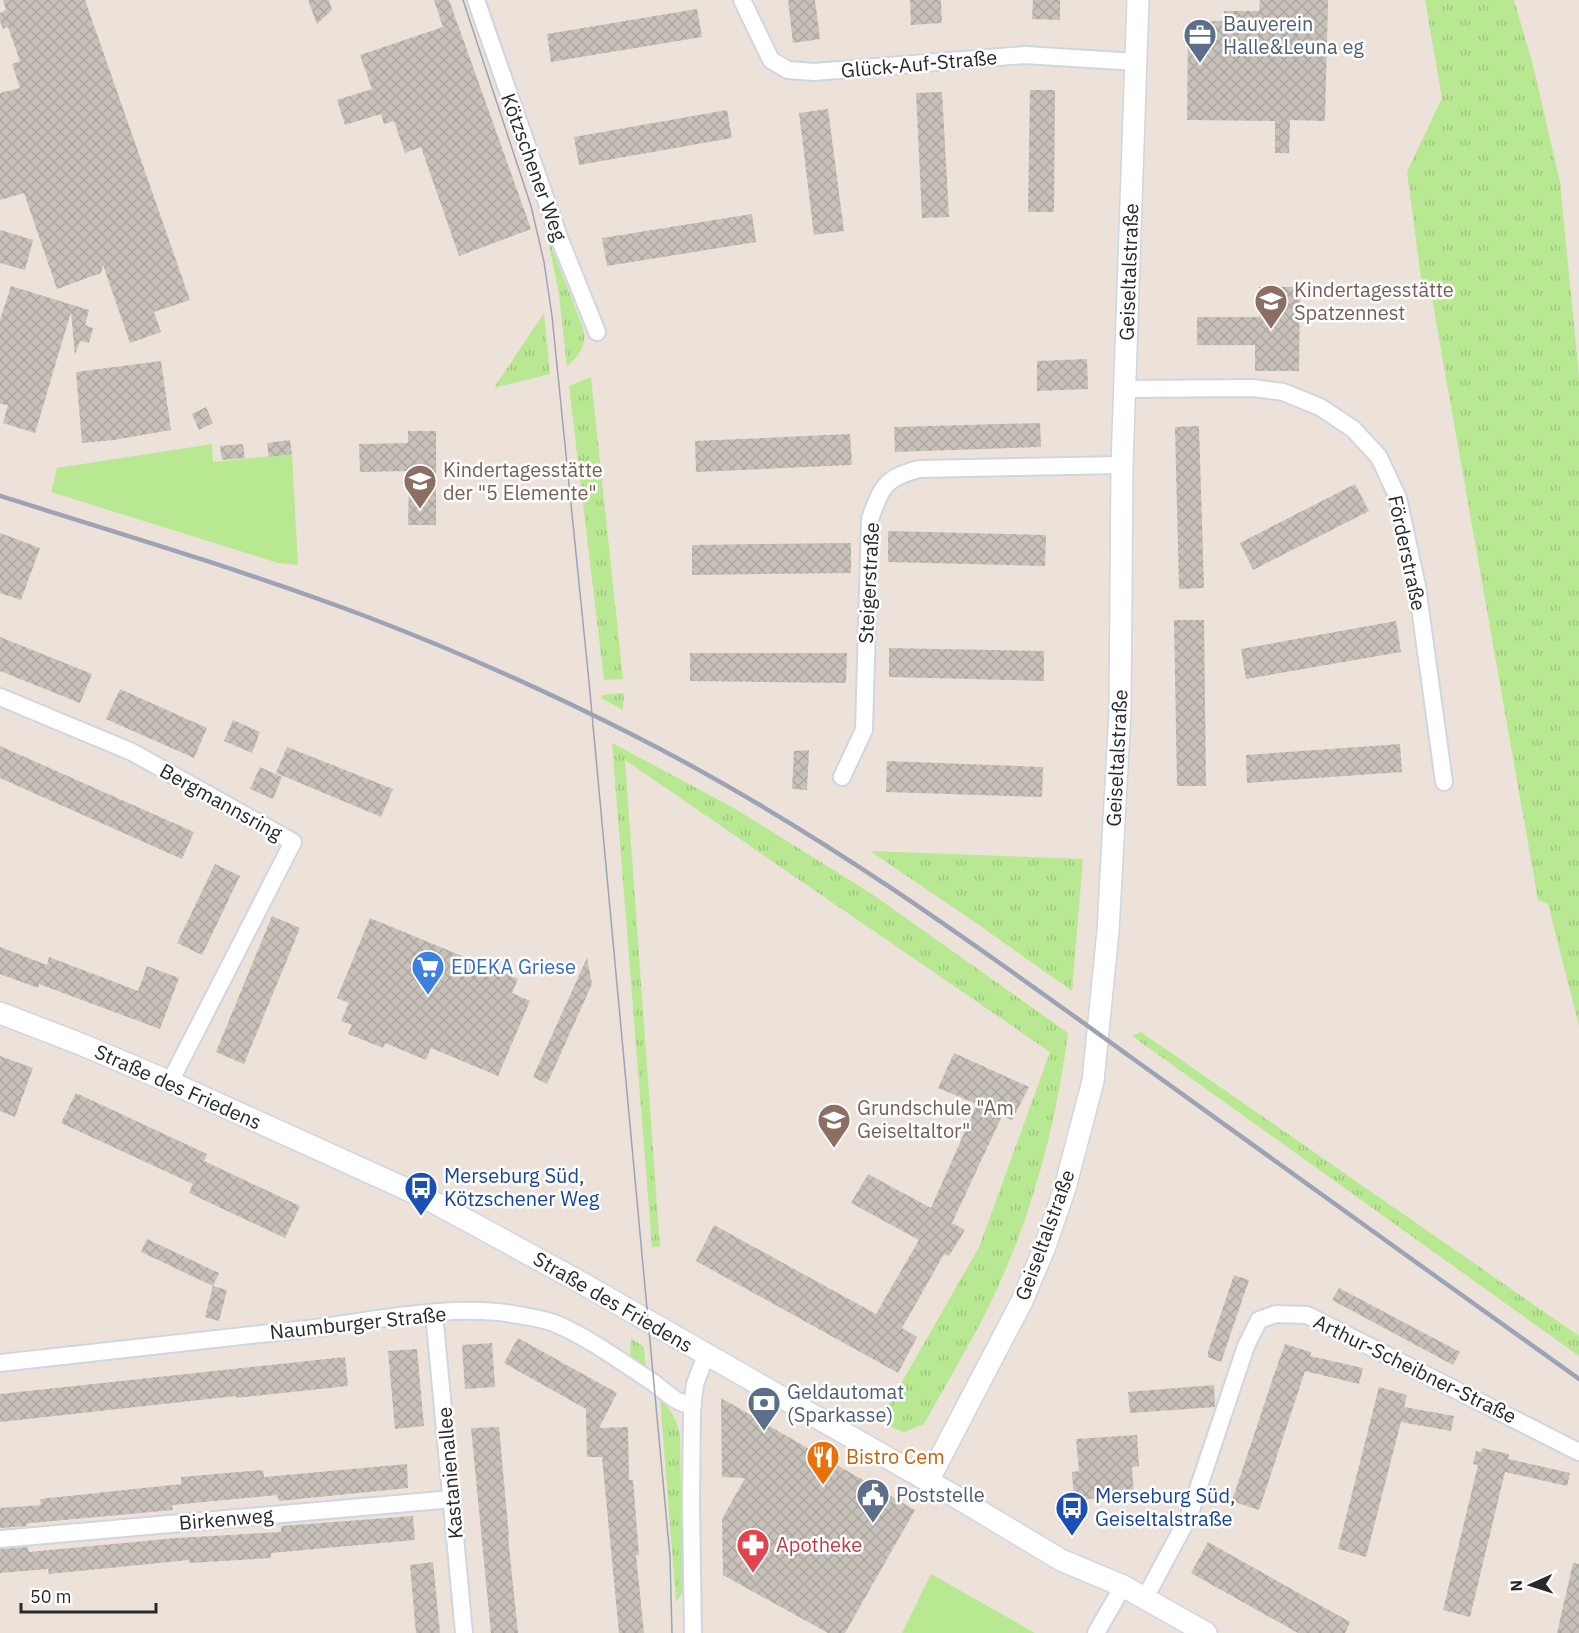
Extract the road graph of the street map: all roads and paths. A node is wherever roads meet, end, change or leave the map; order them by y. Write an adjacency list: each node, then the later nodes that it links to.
1 (476, 0): 5 (street, Kötzschener Weg)
2 (742, 0): 4 (street, Glück-Auf-Straße)
3 (1138, 0): 4 (street, Geiseltalstraße)
4 (1136, 62): 6 (street, Geiseltalstraße)
5 (597, 332)
6 (1125, 389): 7 (street, Geiseltalstraße); 10 (street, Förderstraße)
7 (1122, 465): 9 (street, Steigerstraße); 18 (street, Geiseltalstraße)
8 (0, 697): 12 (street, Bergmannsring)
9 (842, 777)
10 (1444, 783)
11 (0, 1013): 12 (street, Straße des Friedens)
12 (170, 1082): 14 (street, Straße des Friedens)
13 (434, 1313): 15 (street, Naumburger Straße); 16 (street, Naumburger Straße); 19 (street, Kastanienallee)
14 (706, 1355): 16 (street); 18 (street, Straße des Friedens)
15 (0, 1363)
16 (693, 1405): 24 (street)
17 (1579, 1452): 22 (street, Arthur-Scheibner-Straße)
18 (928, 1481): 21 (street, Straße des Friedens)
19 (453, 1499): 20 (street, Birkenweg); 23 (street, Kastanienallee)
20 (0, 1539)
21 (1123, 1587): 22 (street, Straße des Friedens); 25 (street)
22 (1145, 1598): 26 (street, Straße des Friedens)
23 (464, 1633)
24 (693, 1633)
25 (1096, 1633)
26 (1206, 1633)

